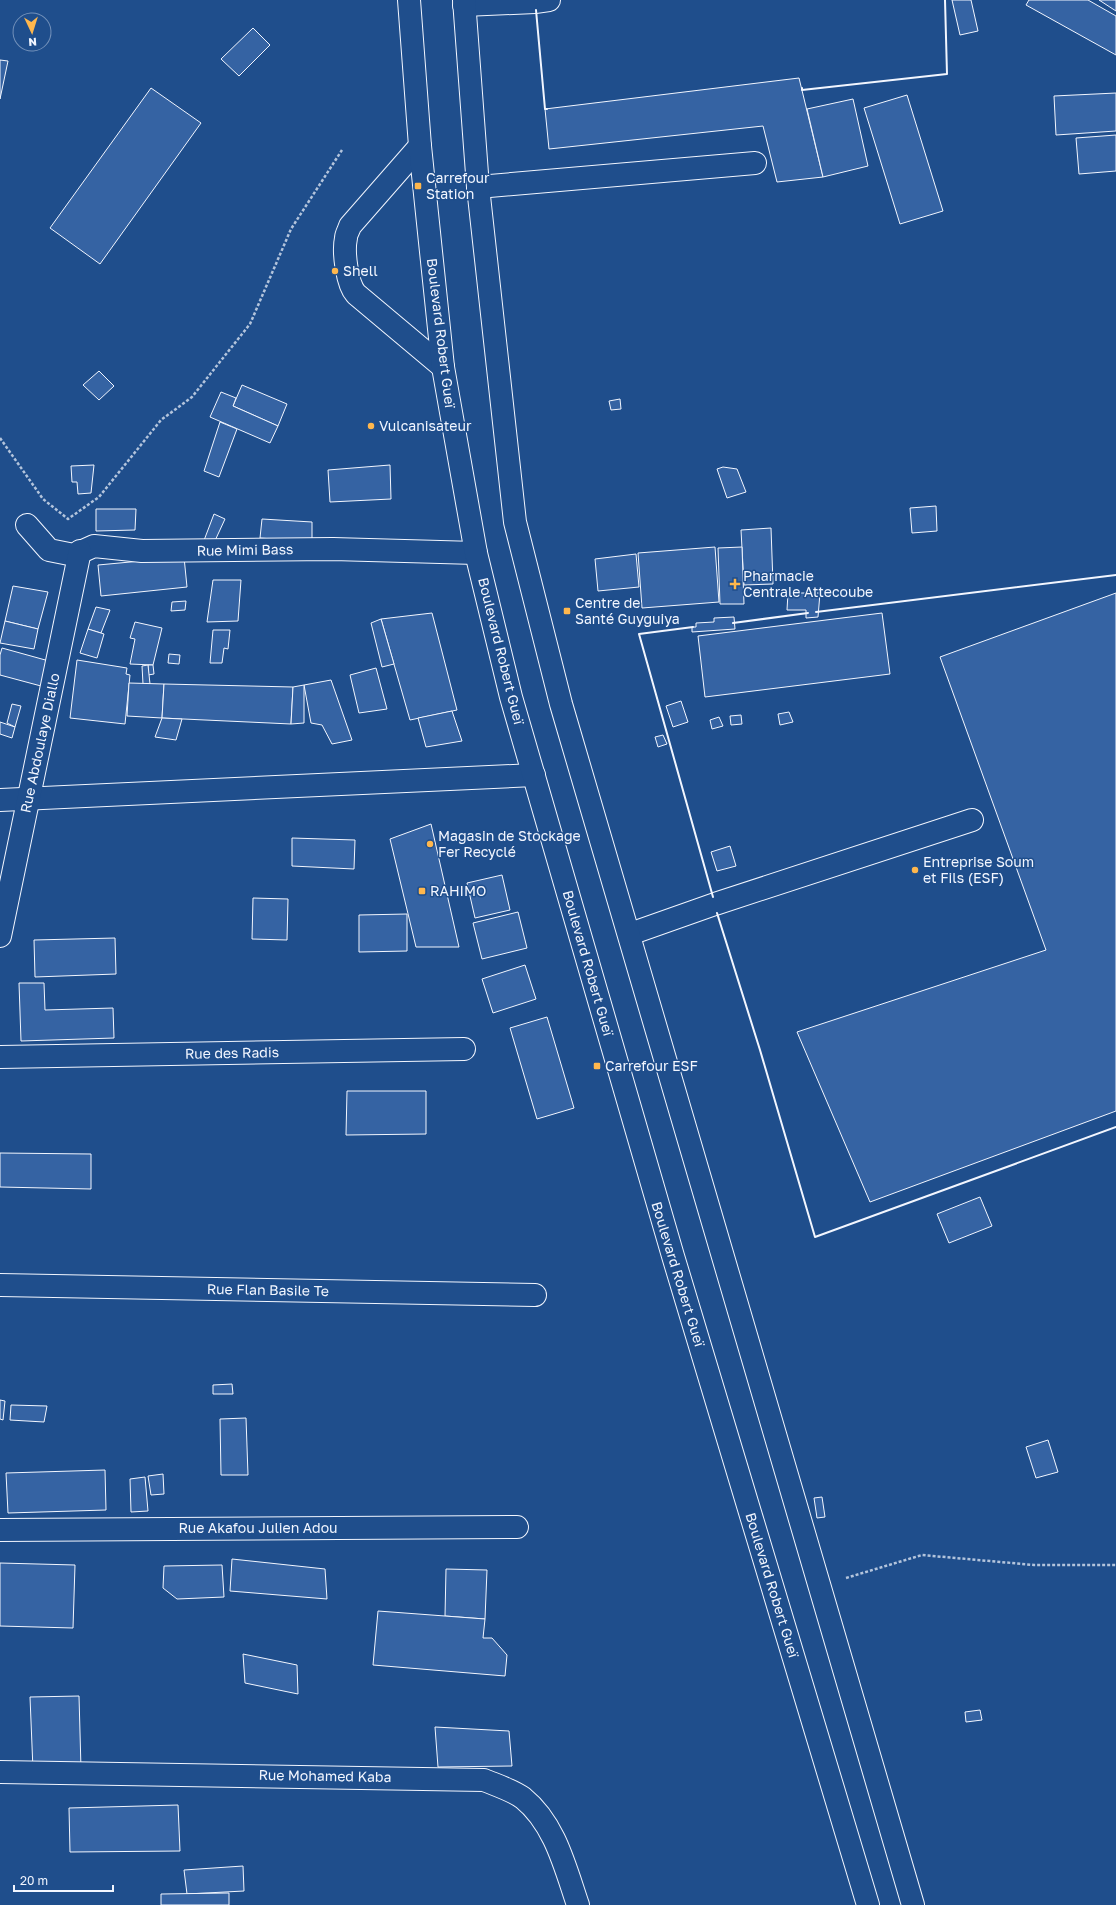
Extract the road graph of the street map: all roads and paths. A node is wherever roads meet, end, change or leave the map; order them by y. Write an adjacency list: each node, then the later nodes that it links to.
1 (409, 0): 4 (main road, Boulevard Robert Gueï)
2 (549, 0): 3 (main road)
3 (464, 2): 7 (main road)
4 (420, 146): 8 (main road, Boulevard Robert Gueï); 8 (main road)
5 (342, 150): 9 (path)
6 (756, 163): 7 (main road)
7 (478, 186): 17 (main road)
8 (443, 366): 12 (main road, Boulevard Robert Gueï)
9 (0, 438)
10 (27, 525): 11 (main road, Rue Mimi Bass)
11 (80, 551): 12 (main road, Rue Mimi Bass); 14 (main road, Rue Abdoulaye Diallo)
12 (476, 553): 13 (main road, Boulevard Robert Gueï)
13 (534, 775): 14 (main road); 29 (main road, Boulevard Robert Gueï)
14 (29, 799): 15 (main road); 18 (main road, Rue Abdoulaye Diallo)
15 (0, 800)
16 (972, 820): 17 (main road)
17 (630, 934): 26 (main road)
18 (0, 936)
19 (464, 1049): 20 (main road, Rue des Radis)
20 (0, 1057)
21 (0, 1285): 22 (main road, Rue Flan Basile Te)
22 (535, 1295)
23 (517, 1527): 24 (main road, Rue Akafou Julien Adou)
24 (0, 1530)
25 (1116, 1565): 26 (path)
26 (820, 1586): 30 (main road)
27 (0, 1772): 28 (main road, Rue Mohamed Kaba)
28 (578, 1905)
29 (868, 1905)
30 (913, 1905)

